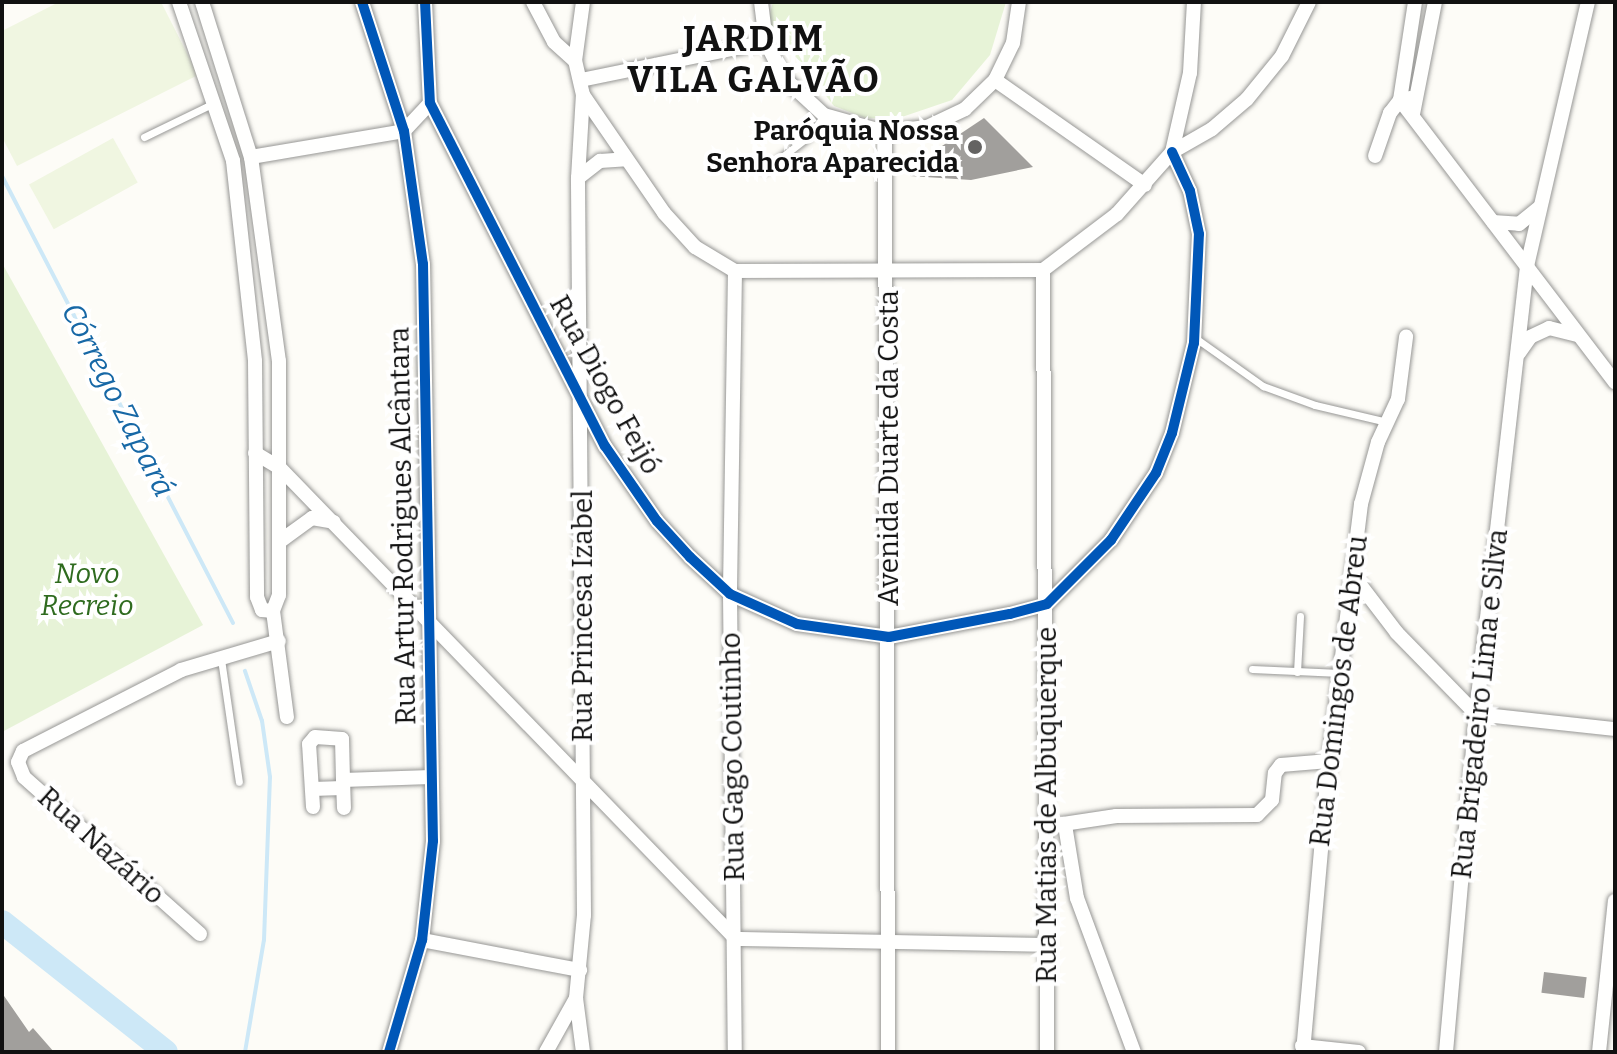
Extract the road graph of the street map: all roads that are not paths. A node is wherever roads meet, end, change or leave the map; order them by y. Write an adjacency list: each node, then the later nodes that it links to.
1 (179, 2): 21 (street)
2 (202, 2): 30 (street)
3 (362, 2): 25 (street, Rua Artur Rodrigues Alcântara)
4 (425, 2): 22 (street, Rua Diogo Feijó)
5 (533, 2): 15 (street)
6 (583, 2): 15 (street, Rua Princesa Izabel)
7 (761, 2): 14 (street)
8 (1019, 2): 17 (street)
9 (1194, 2): 28 (street)
10 (1309, 2): 28 (street)
11 (1415, 2): 20 (street)
12 (1435, 2): 19 (street)
13 (1588, 2): 35 (street, Rua Brigadeiro Lima e Silva)
14 (766, 42): 16 (street); 24 (street)
15 (575, 61): 16 (street, Rua Princesa Izabel)
16 (581, 80): 18 (street, Rua Princesa Izabel)
17 (995, 80): 26 (street); 34 (street)
18 (583, 95): 31 (street); 33 (street, Rua Princesa Izabel)
19 (1416, 97): 20 (street); 23 (street)
20 (1400, 100): 23 (street); 29 (street)
21 (214, 103): 27 (lane); 42 (street)
22 (430, 103): 25 (street); 48 (street, Rua Diogo Feijó)
23 (1413, 114): 36 (street)
24 (824, 115): 26 (street); 32 (lane)
25 (404, 131): 30 (street); 59 (street, Rua Artur Rodrigues Alcântara)
26 (885, 132): 40 (street, Avenida Duarte da Costa)
27 (144, 137)
28 (1172, 152): 34 (street); 44 (street)
29 (1375, 156)
30 (251, 157): 41 (street)
31 (626, 159): 33 (street); 39 (street)
32 (765, 170)
33 (578, 178): 48 (street, Rua Princesa Izabel)
34 (1145, 185): 38 (street)
35 (1540, 207): 36 (street); 37 (street, Rua Brigadeiro Lima e Silva)
36 (1493, 222): 37 (street)
37 (1527, 266): 43 (street); 46 (street, Rua Brigadeiro Lima e Silva)
38 (1043, 270): 40 (street); 56 (street, Rua Matias de Albuquerque)
39 (735, 271): 40 (street); 55 (street, Rua Gago Coutinho)
40 (889, 272): 60 (street, Avenida Duarte da Costa)
41 (272, 309): 42 (street); 51 (street)
42 (249, 313): 50 (street)
43 (1580, 336): 46 (street); 47 (street)
44 (1194, 337): 49 (lane); 56 (street)
45 (1406, 337): 49 (street, Rua Domingos de Abreu)
46 (1517, 357): 66 (street, Rua Brigadeiro Lima e Silva)
47 (1615, 382)
48 (582, 396): 55 (street, Rua Diogo Feijó); 71 (street, Rua Princesa Izabel)
49 (1388, 422): 54 (street, Rua Domingos de Abreu)
50 (255, 453): 51 (street); 57 (street)
51 (280, 468): 52 (street); 53 (street)
52 (334, 523): 53 (street); 59 (street)
53 (279, 542): 57 (street)
54 (1352, 574): 65 (street, Rua Domingos de Abreu); 66 (street)
55 (730, 594): 60 (street, Rua Diogo Feijó); 80 (street, Rua Gago Coutinho)
56 (1047, 604): 60 (street, Rua Diogo Feijó); 77 (street, Rua Matias de Albuquerque)
57 (273, 611): 61 (street)
58 (1300, 616): 64 (lane)
59 (429, 620): 70 (street, Rua Artur Rodrigues Alcântara); 71 (street)
60 (889, 637): 82 (street, Avenida Duarte da Costa)
61 (279, 641): 62 (street); 67 (street)
62 (221, 654): 72 (lane); 79 (street, Rua Nazário)
63 (1252, 669): 64 (lane)
64 (1297, 672): 65 (lane)
65 (1340, 673): 69 (street, Rua Domingos de Abreu)
66 (1476, 714): 68 (street); 95 (street, Rua Brigadeiro Lima e Silva)
67 (287, 717)
68 (1615, 729)
69 (1329, 761): 77 (street); 86 (street, Rua Domingos de Abreu)
70 (431, 777): 73 (street); 81 (street, Rua Artur Rodrigues Alcântara)
71 (584, 781): 80 (street); 84 (street, Rua Princesa Izabel)
72 (239, 782)
73 (343, 784): 74 (street); 74 (street); 76 (street)
74 (312, 789): 75 (street)
75 (313, 807)
76 (344, 808)
77 (1057, 826): 83 (street, Rua Matias de Albuquerque); 93 (street)
78 (1615, 901): 96 (street)
79 (200, 934)
80 (736, 939): 82 (street); 90 (street, Rua Gago Coutinho)
81 (422, 940): 84 (street); 87 (street, Rua Artur Rodrigues Alcântara)
82 (888, 941): 83 (street); 91 (street, Avenida Duarte da Costa)
83 (1048, 945): 92 (street, Rua Matias de Albuquerque)
84 (580, 970): 85 (street, Rua Princesa Izabel)
85 (576, 998): 88 (street); 89 (street, Rua Princesa Izabel)
86 (1302, 1049): 94 (street)
87 (389, 1052)
88 (546, 1052)
89 (583, 1052)
90 (735, 1052)
91 (888, 1052)
92 (1047, 1052)
93 (1134, 1052)
94 (1359, 1052)
95 (1446, 1052)
96 (1599, 1052)

